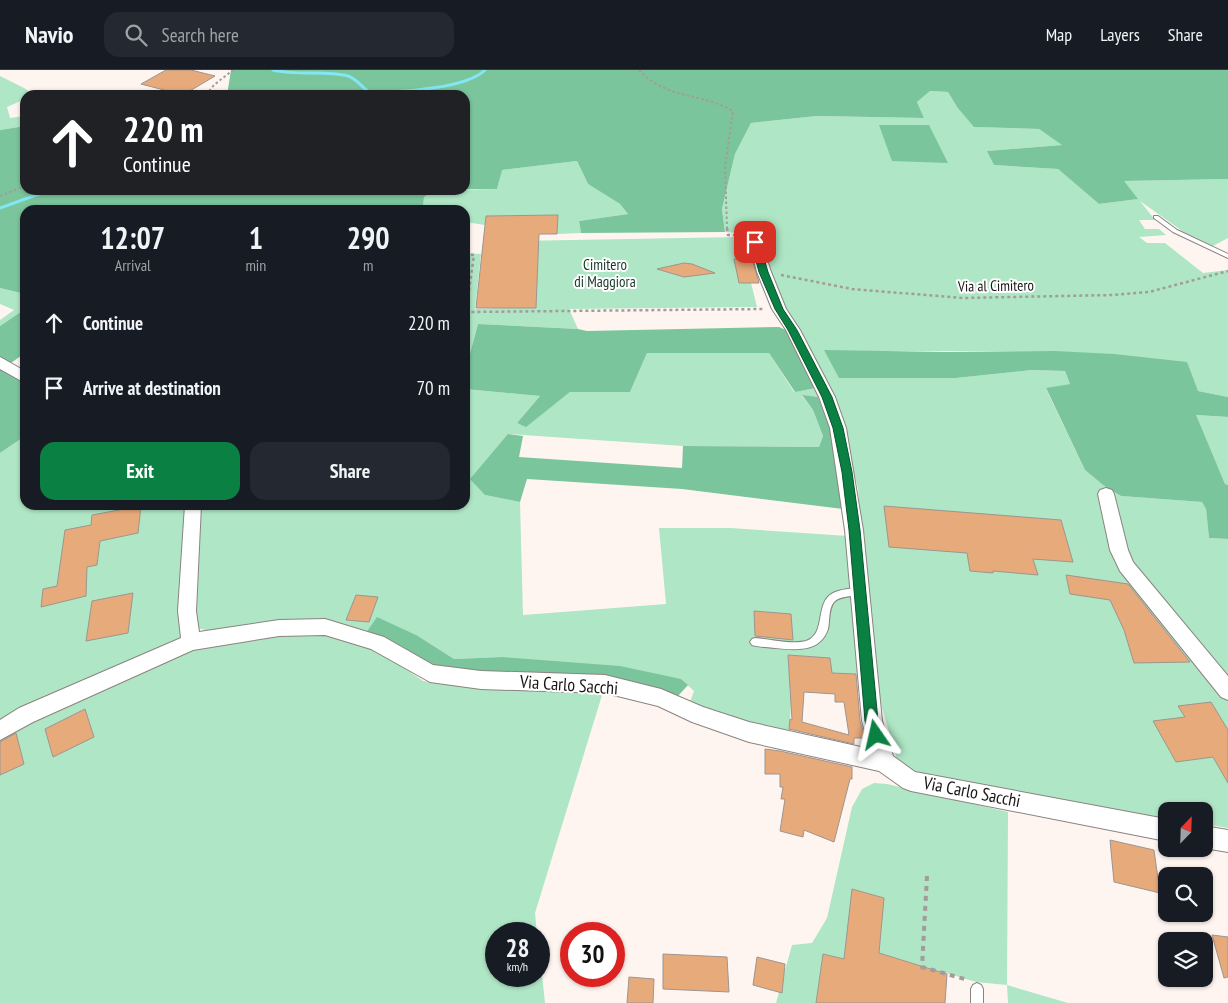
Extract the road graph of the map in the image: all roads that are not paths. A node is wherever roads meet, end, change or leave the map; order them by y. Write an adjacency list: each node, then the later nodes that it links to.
1 (1156, 217): 3 (lane)
2 (755, 242): 8 (street)
3 (1228, 256)
4 (0, 362): 5 (street)
5 (20, 375)
6 (1106, 494): 11 (street)
7 (193, 510): 9 (street)
8 (860, 591): 10 (lane); 13 (street)
9 (191, 642): 12 (street, Via Carlo Sacchi); 13 (street, Via Carlo Sacchi)
10 (755, 642)
11 (1228, 691)
12 (0, 731)
13 (884, 762): 14 (street, Via Carlo Sacchi)
14 (1158, 828)
15 (1213, 839): 16 (street)
16 (1228, 842)
17 (977, 989): 18 (lane)
18 (977, 1003)

